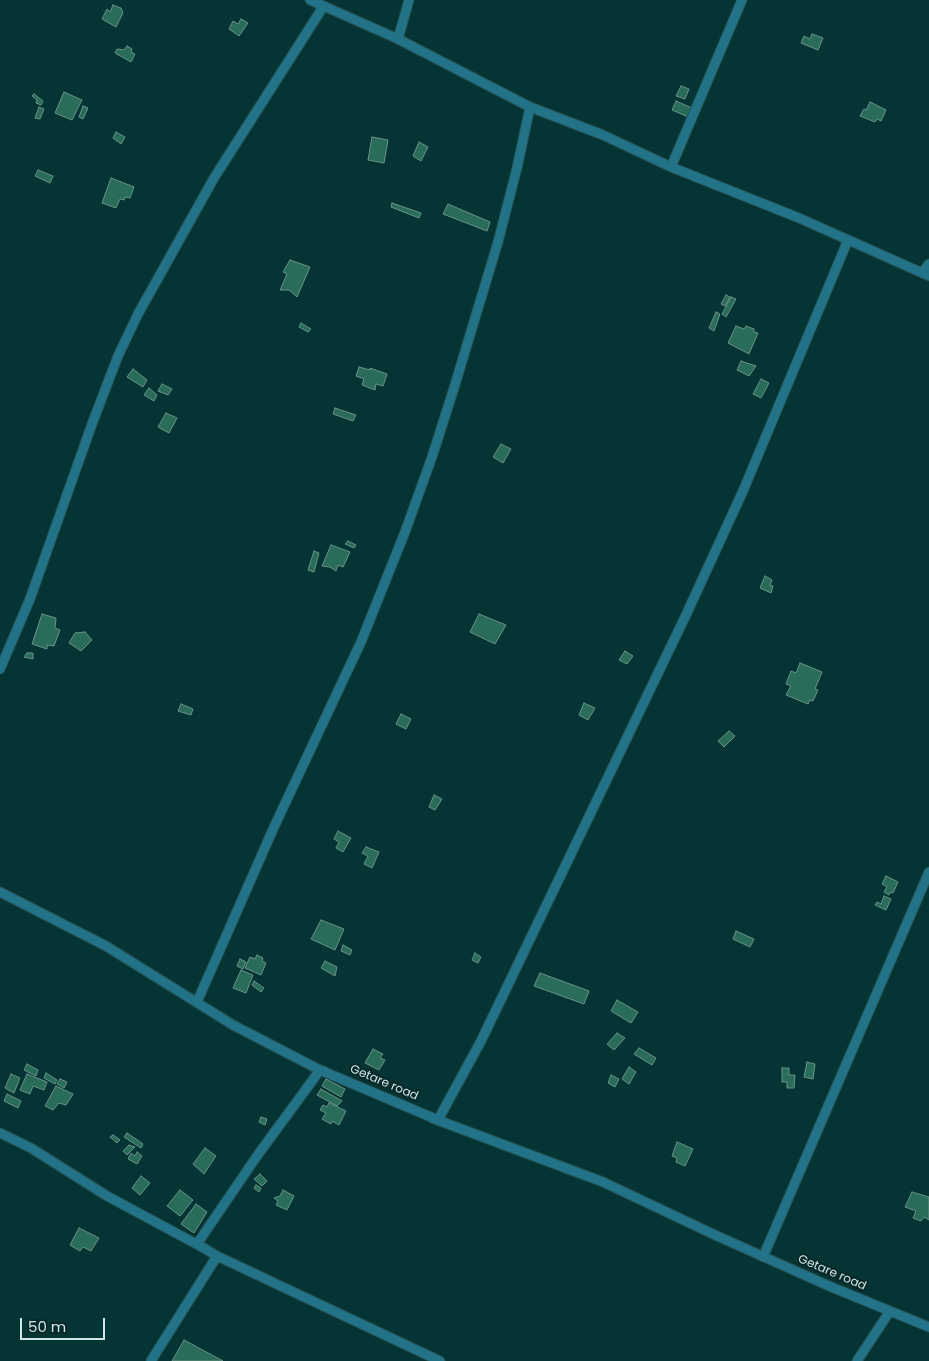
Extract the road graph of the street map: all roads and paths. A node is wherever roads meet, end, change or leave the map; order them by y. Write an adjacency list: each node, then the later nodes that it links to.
1 (310, 0): 4 (street)
2 (409, 0): 5 (street)
3 (742, 0): 7 (street)
4 (324, 7): 5 (street); 11 (street)
5 (398, 39): 6 (street)
6 (530, 107): 7 (street); 14 (street)
7 (671, 167): 8 (street)
8 (848, 240): 10 (street); 16 (street)
9 (929, 264): 10 (street)
10 (926, 275)
11 (0, 669)
12 (929, 872): 20 (street)
13 (0, 892): 14 (street, Getare road)
14 (197, 1002): 15 (street, Getare road)
15 (320, 1070): 16 (street, Getare road); 18 (street)
16 (438, 1120): 20 (street, Getare road)
17 (0, 1133): 18 (street)
18 (198, 1244): 19 (street); 24 (street)
19 (218, 1256): 23 (street); 24 (street)
20 (764, 1257): 21 (street, Getare road)
21 (890, 1312): 22 (street, Getare road); 25 (street)
22 (929, 1327)
23 (151, 1361)
24 (441, 1361)
25 (857, 1361)

